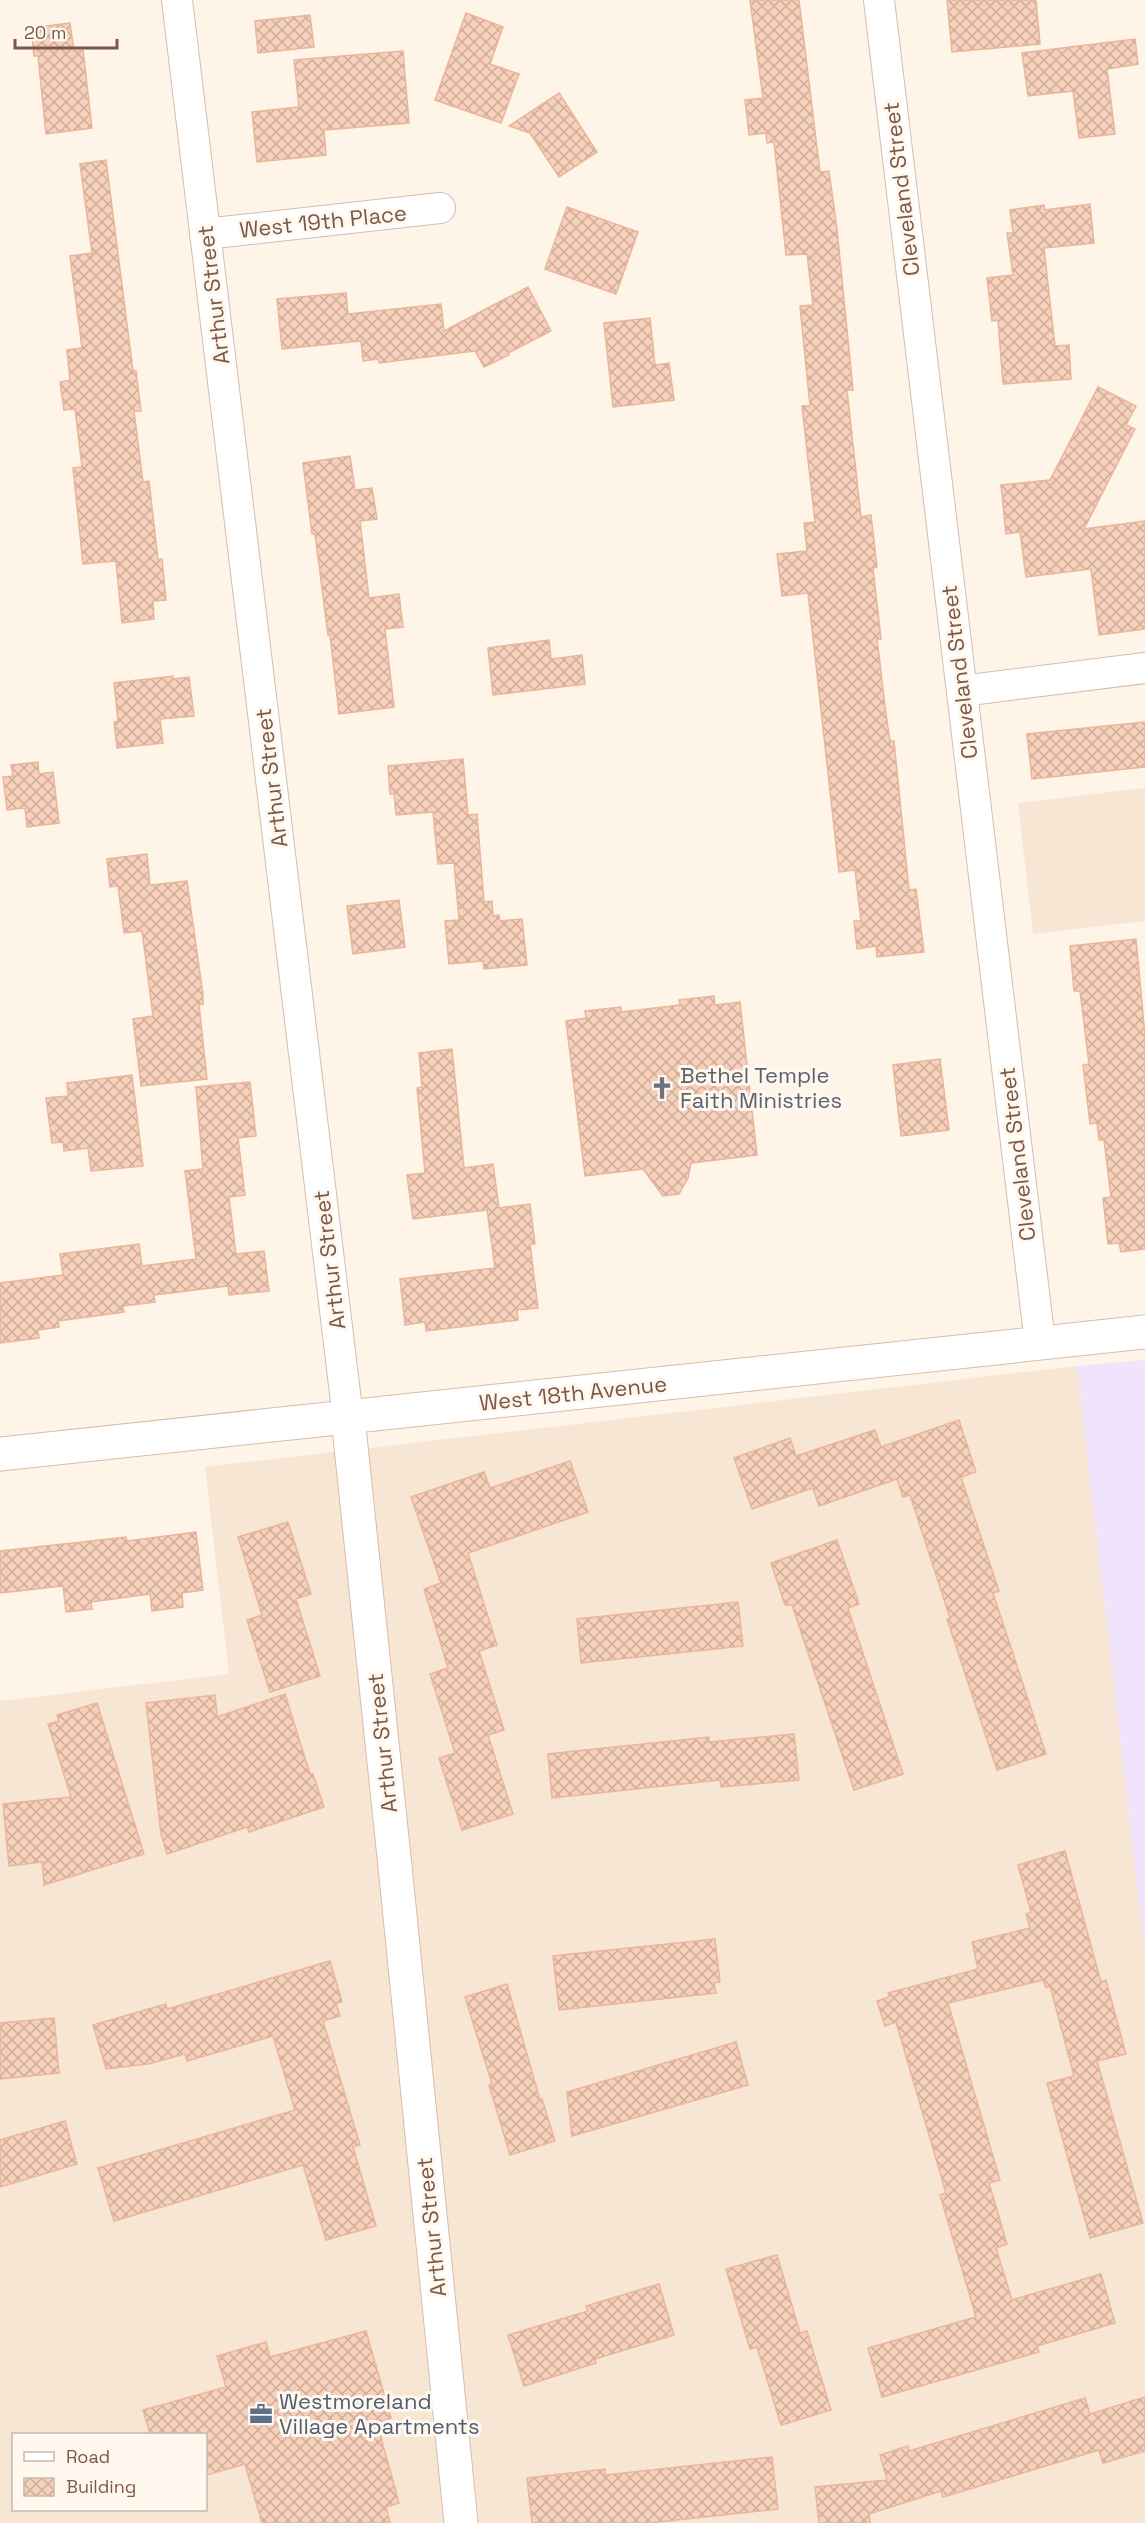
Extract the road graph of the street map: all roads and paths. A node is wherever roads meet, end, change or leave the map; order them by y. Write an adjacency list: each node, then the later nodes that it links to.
1 (177, 0): 4 (street, Arthur Street)
2 (879, 0): 6 (street, Cleveland Street)
3 (440, 208): 4 (street, West 19th Place)
4 (206, 234): 9 (street, Arthur Street)
5 (1145, 668): 6 (street)
6 (962, 691): 8 (street, Cleveland Street)
7 (1145, 1332): 8 (main road, West 18th Avenue)
8 (1040, 1343): 9 (main road, West 18th Avenue)
9 (348, 1418): 10 (main road, West 18th Avenue); 11 (main road, Arthur Street)
10 (0, 1454)
11 (461, 2523)

